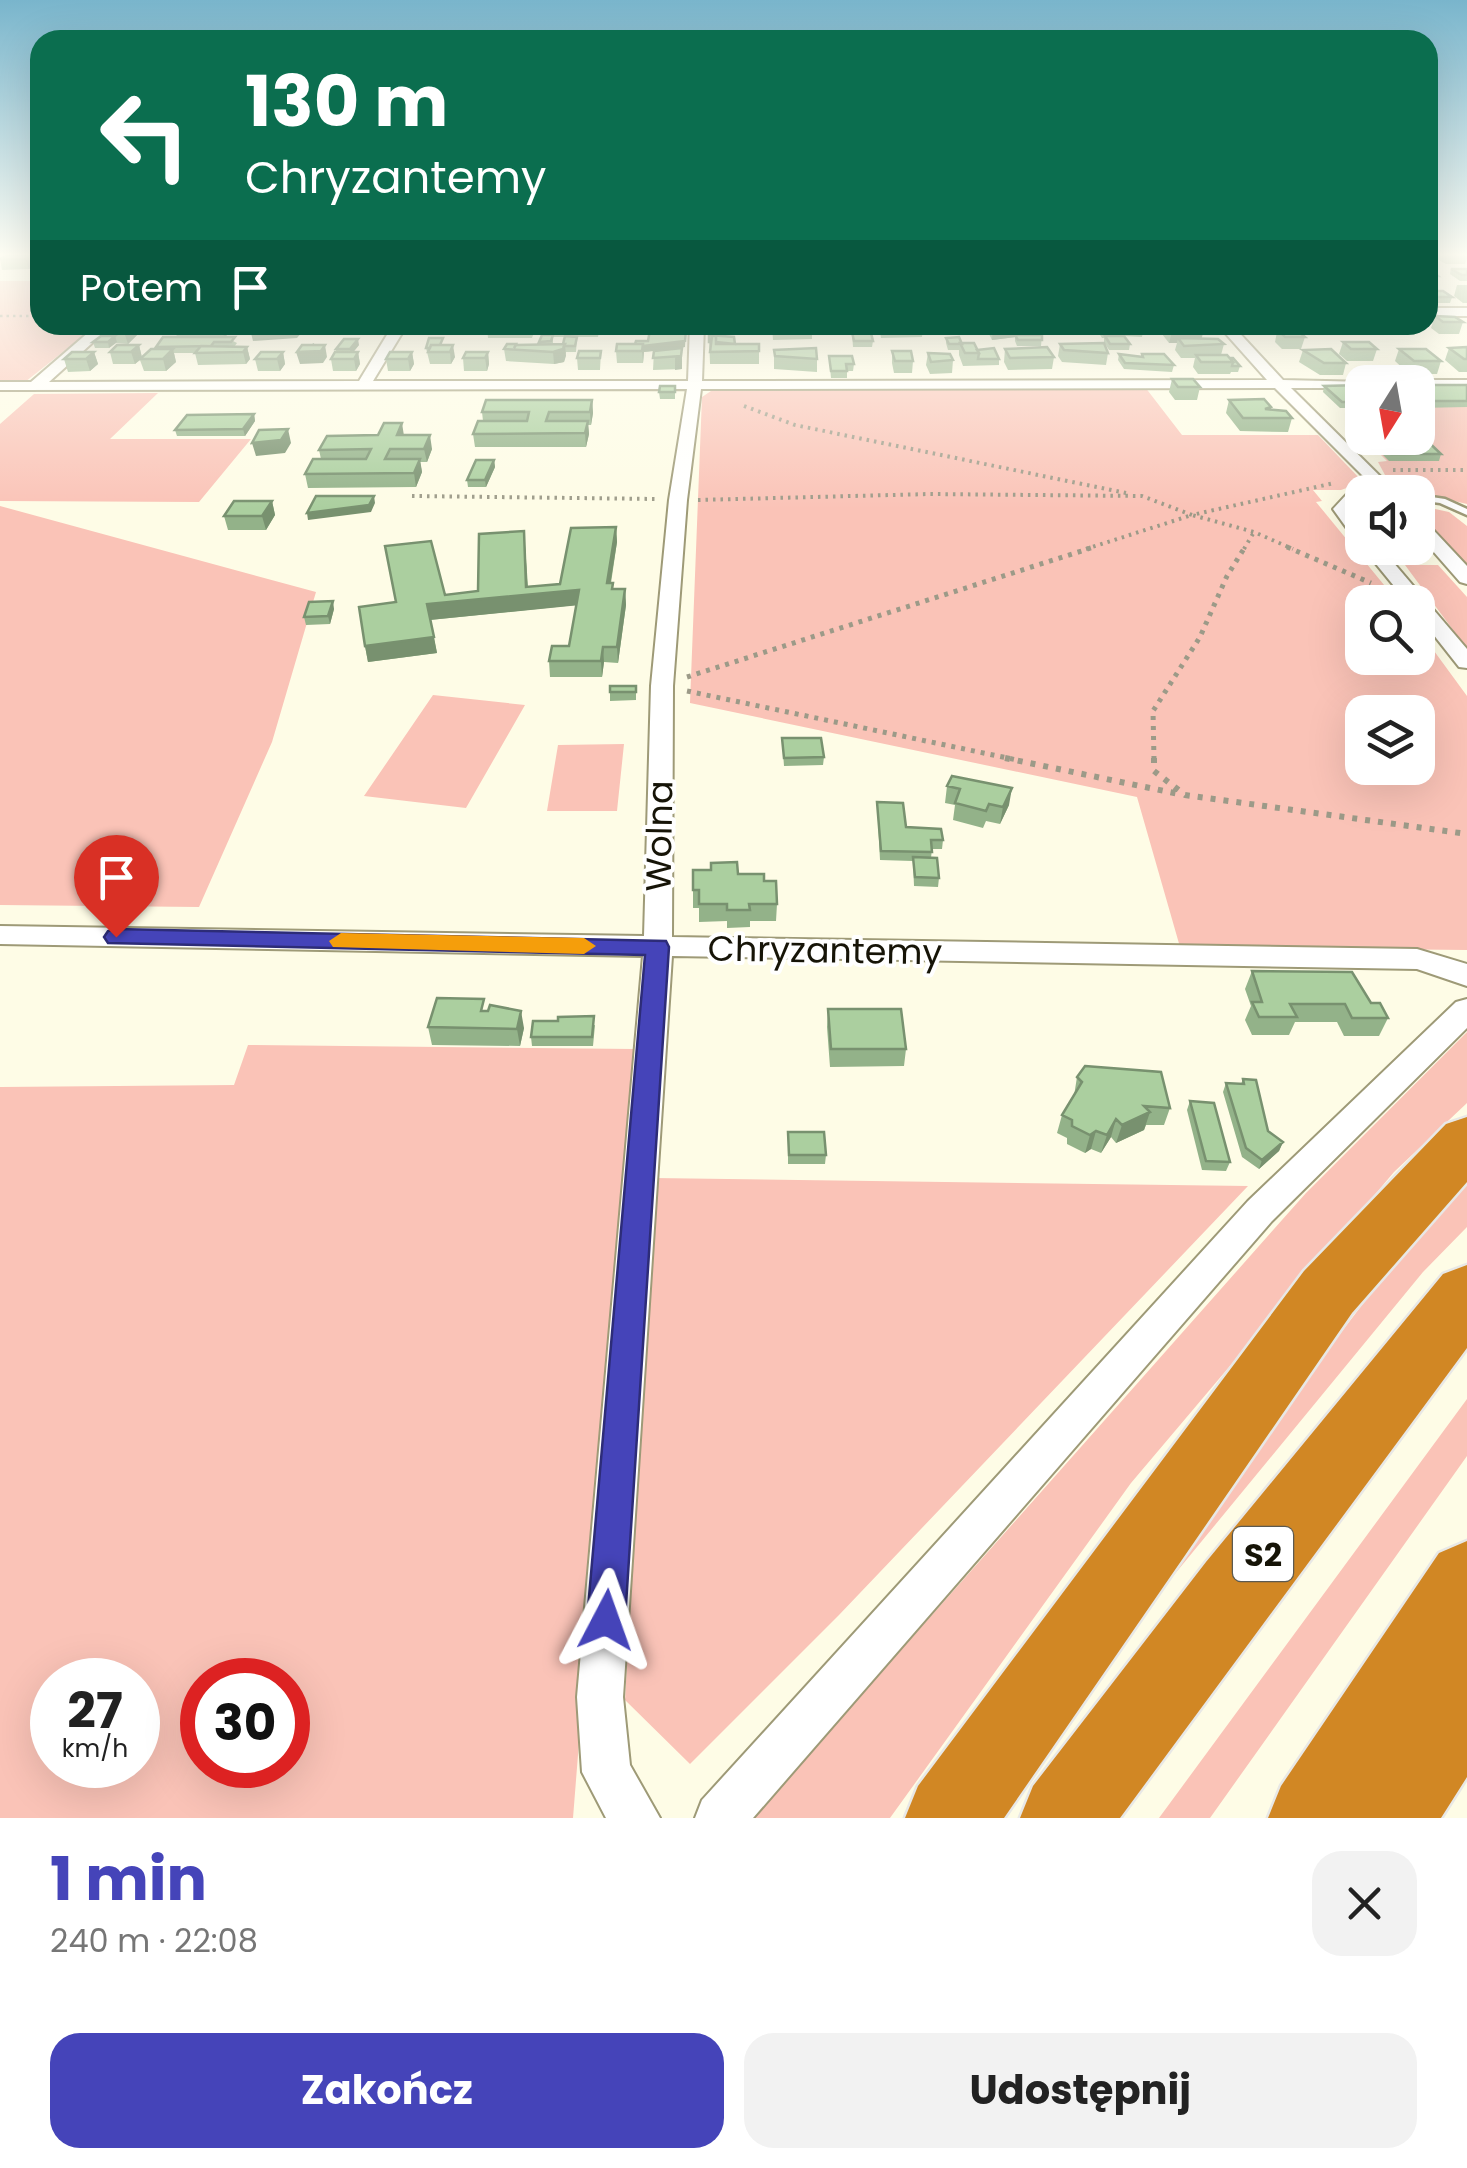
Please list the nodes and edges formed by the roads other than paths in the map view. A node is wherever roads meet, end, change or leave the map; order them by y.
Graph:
1 (88, 340) edge
2 (391, 340) edge
3 (696, 340) edge
4 (1238, 340) edge
5 (1345, 384) edge
6 (1435, 384) edge
7 (1467, 384) edge
8 (1280, 385) junction
9 (0, 386) edge
10 (34, 386) junction
11 (363, 386) junction
12 (694, 386) junction
13 (1370, 475) edge
14 (1435, 500) edge
15 (1467, 512) edge
16 (1435, 543) edge
17 (1386, 565) edge
18 (1467, 578) edge
19 (1467, 662) edge
20 (0, 935) edge
21 (658, 947) junction
22 (1467, 976) edge
23 (1467, 1010) edge
24 (1467, 1141) edge
25 (1467, 1294) edge
26 (1467, 1580) edge
27 (1467, 1699) edge
28 (635, 1818) edge
29 (720, 1818) edge
30 (950, 1818) edge
31 (1065, 1818) edge
32 (1313, 1818) edge
33 (1388, 1818) edge

1 - 10 street
2 - 11 street
3 - 12 street, Wolna
4 - 8 street
5 - 8 street
6 - 7 street
8 - 12 street
8 - 13 street
9 - 10 street
10 - 11 street
11 - 12 street
12 - 21 street, Wolna
14 - 15 lane
16 - 18 street
17 - 19 street
20 - 21 street, Chryzantemy
21 - 22 street, Chryzantemy
21 - 28 street, Wolna
23 - 29 street
24 - 30 highway
25 - 31 highway, S2
26 - 32 highway
27 - 33 highway

